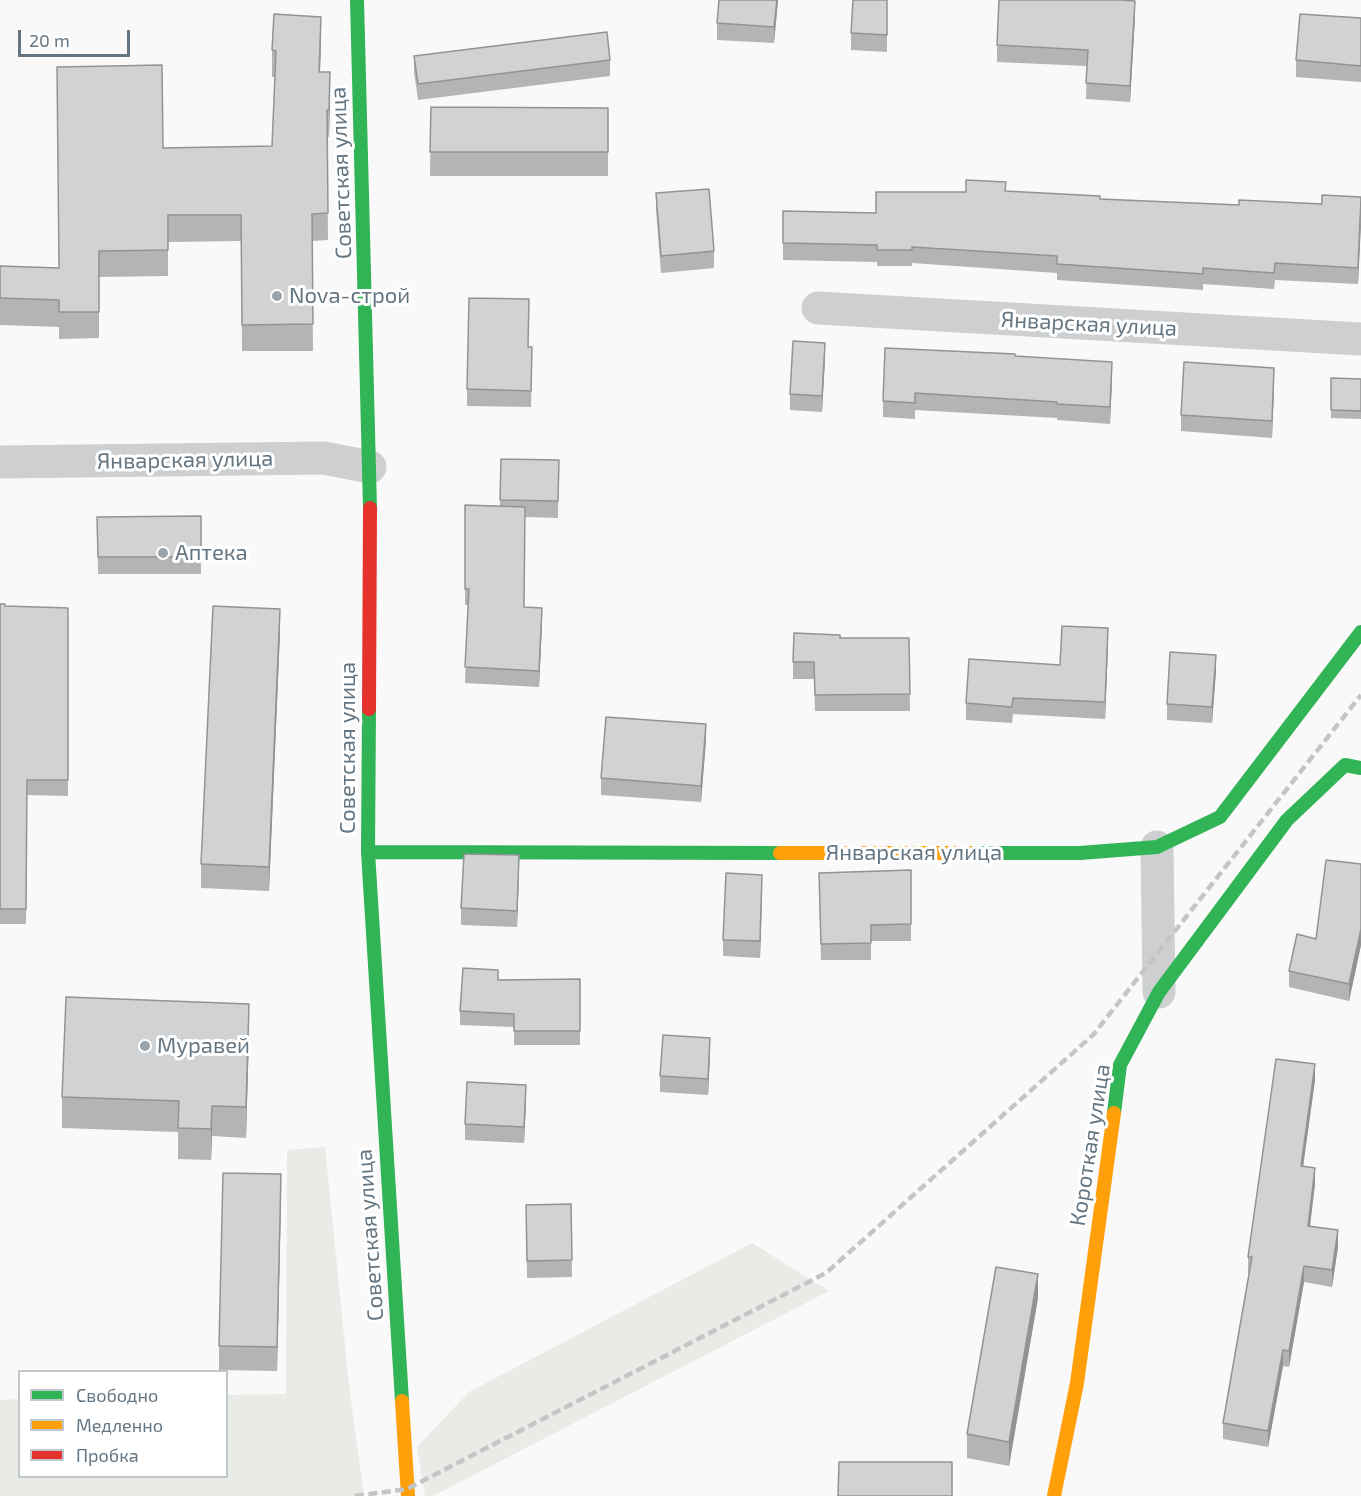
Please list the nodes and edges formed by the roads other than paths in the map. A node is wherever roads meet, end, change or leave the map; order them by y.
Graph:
1 (357, 0) edge
2 (818, 308) dead end
3 (1361, 339) edge
4 (0, 462) edge
5 (370, 467) junction
6 (1361, 632) edge
7 (1361, 768) edge
8 (1157, 847) junction
9 (368, 852) junction
10 (1159, 992) junction
11 (408, 1496) edge
12 (1054, 1496) edge

1 - 5 street, Советская улица
2 - 3 street, Январская улица
4 - 5 street, Январская улица
5 - 9 street, Советская улица
6 - 8 street, Январская улица
7 - 10 street, Короткая улица
8 - 9 street, Январская улица
8 - 10 street
9 - 11 street, Советская улица
10 - 12 street, Короткая улица

